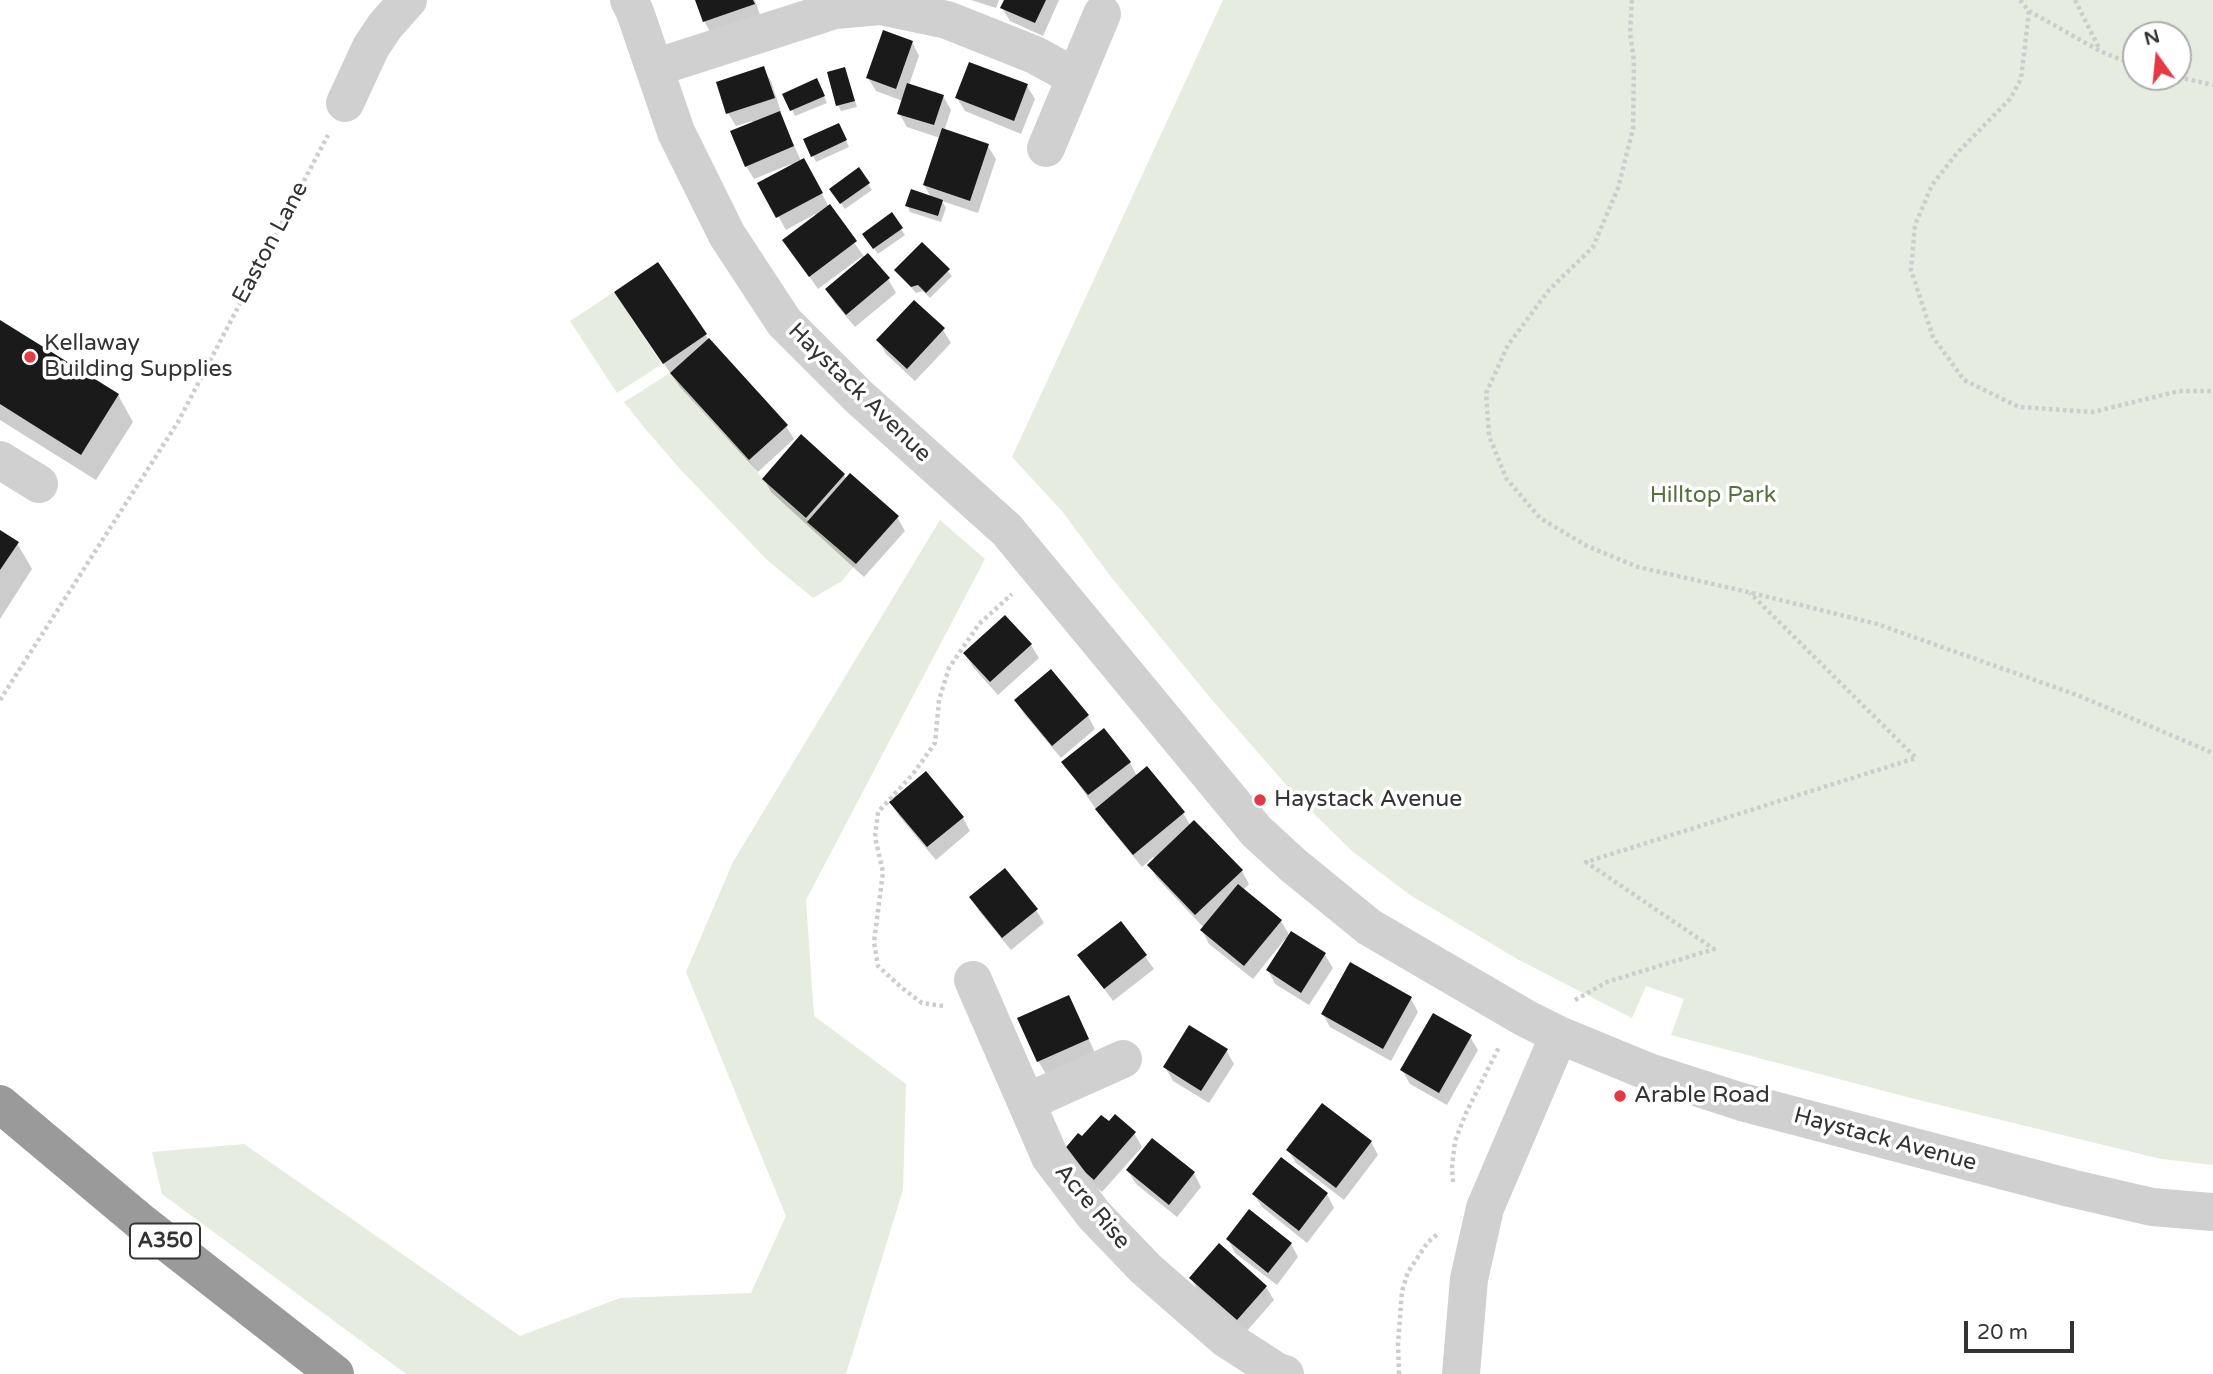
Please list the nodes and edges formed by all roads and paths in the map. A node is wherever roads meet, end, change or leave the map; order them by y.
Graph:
1 (408, 0) edge
2 (629, 0) edge
3 (1632, 0) edge
4 (2020, 0) edge
5 (2074, 0) edge
6 (2029, 11) junction
7 (1102, 14) dead end
8 (2100, 51) junction
9 (2122, 60) edge
10 (653, 68) junction
11 (1075, 77) junction
12 (2192, 80) edge
13 (2213, 85) edge
14 (345, 103) joint
15 (1046, 148) dead end
16 (2213, 391) edge
17 (0, 460) edge
18 (39, 484) dead end
19 (1039, 570) junction
20 (1748, 592) junction
21 (0, 700) edge
22 (2213, 753) edge
23 (980, 995) joint
24 (1516, 1012) junction
25 (1565, 1018) junction
26 (1123, 1059) dead end
27 (1027, 1102) junction
28 (0, 1104) edge
29 (1454, 1192) dead end
30 (2213, 1212) edge
31 (1449, 1224) dead end
32 (335, 1374) edge
33 (1285, 1374) edge
34 (1399, 1374) edge
35 (1461, 1374) edge

1 - 14 street
2 - 10 street, Haystack Avenue
3 - 20 path
4 - 6 path
5 - 8 path
6 - 8 path
6 - 16 path
7 - 11 street
8 - 9 path
10 - 11 street
10 - 19 street, Haystack Avenue
11 - 15 street
12 - 13 path
14 - 21 path, Easton Lane
17 - 18 street
19 - 23 path
19 - 24 street, Haystack Avenue
20 - 22 path
20 - 25 path
23 - 27 street, Acre Rise
24 - 25 street, Haystack Avenue
24 - 29 path
25 - 30 street, Haystack Avenue
25 - 35 street
26 - 27 street
27 - 33 street, Acre Rise
28 - 32 highway, A350
31 - 34 path

